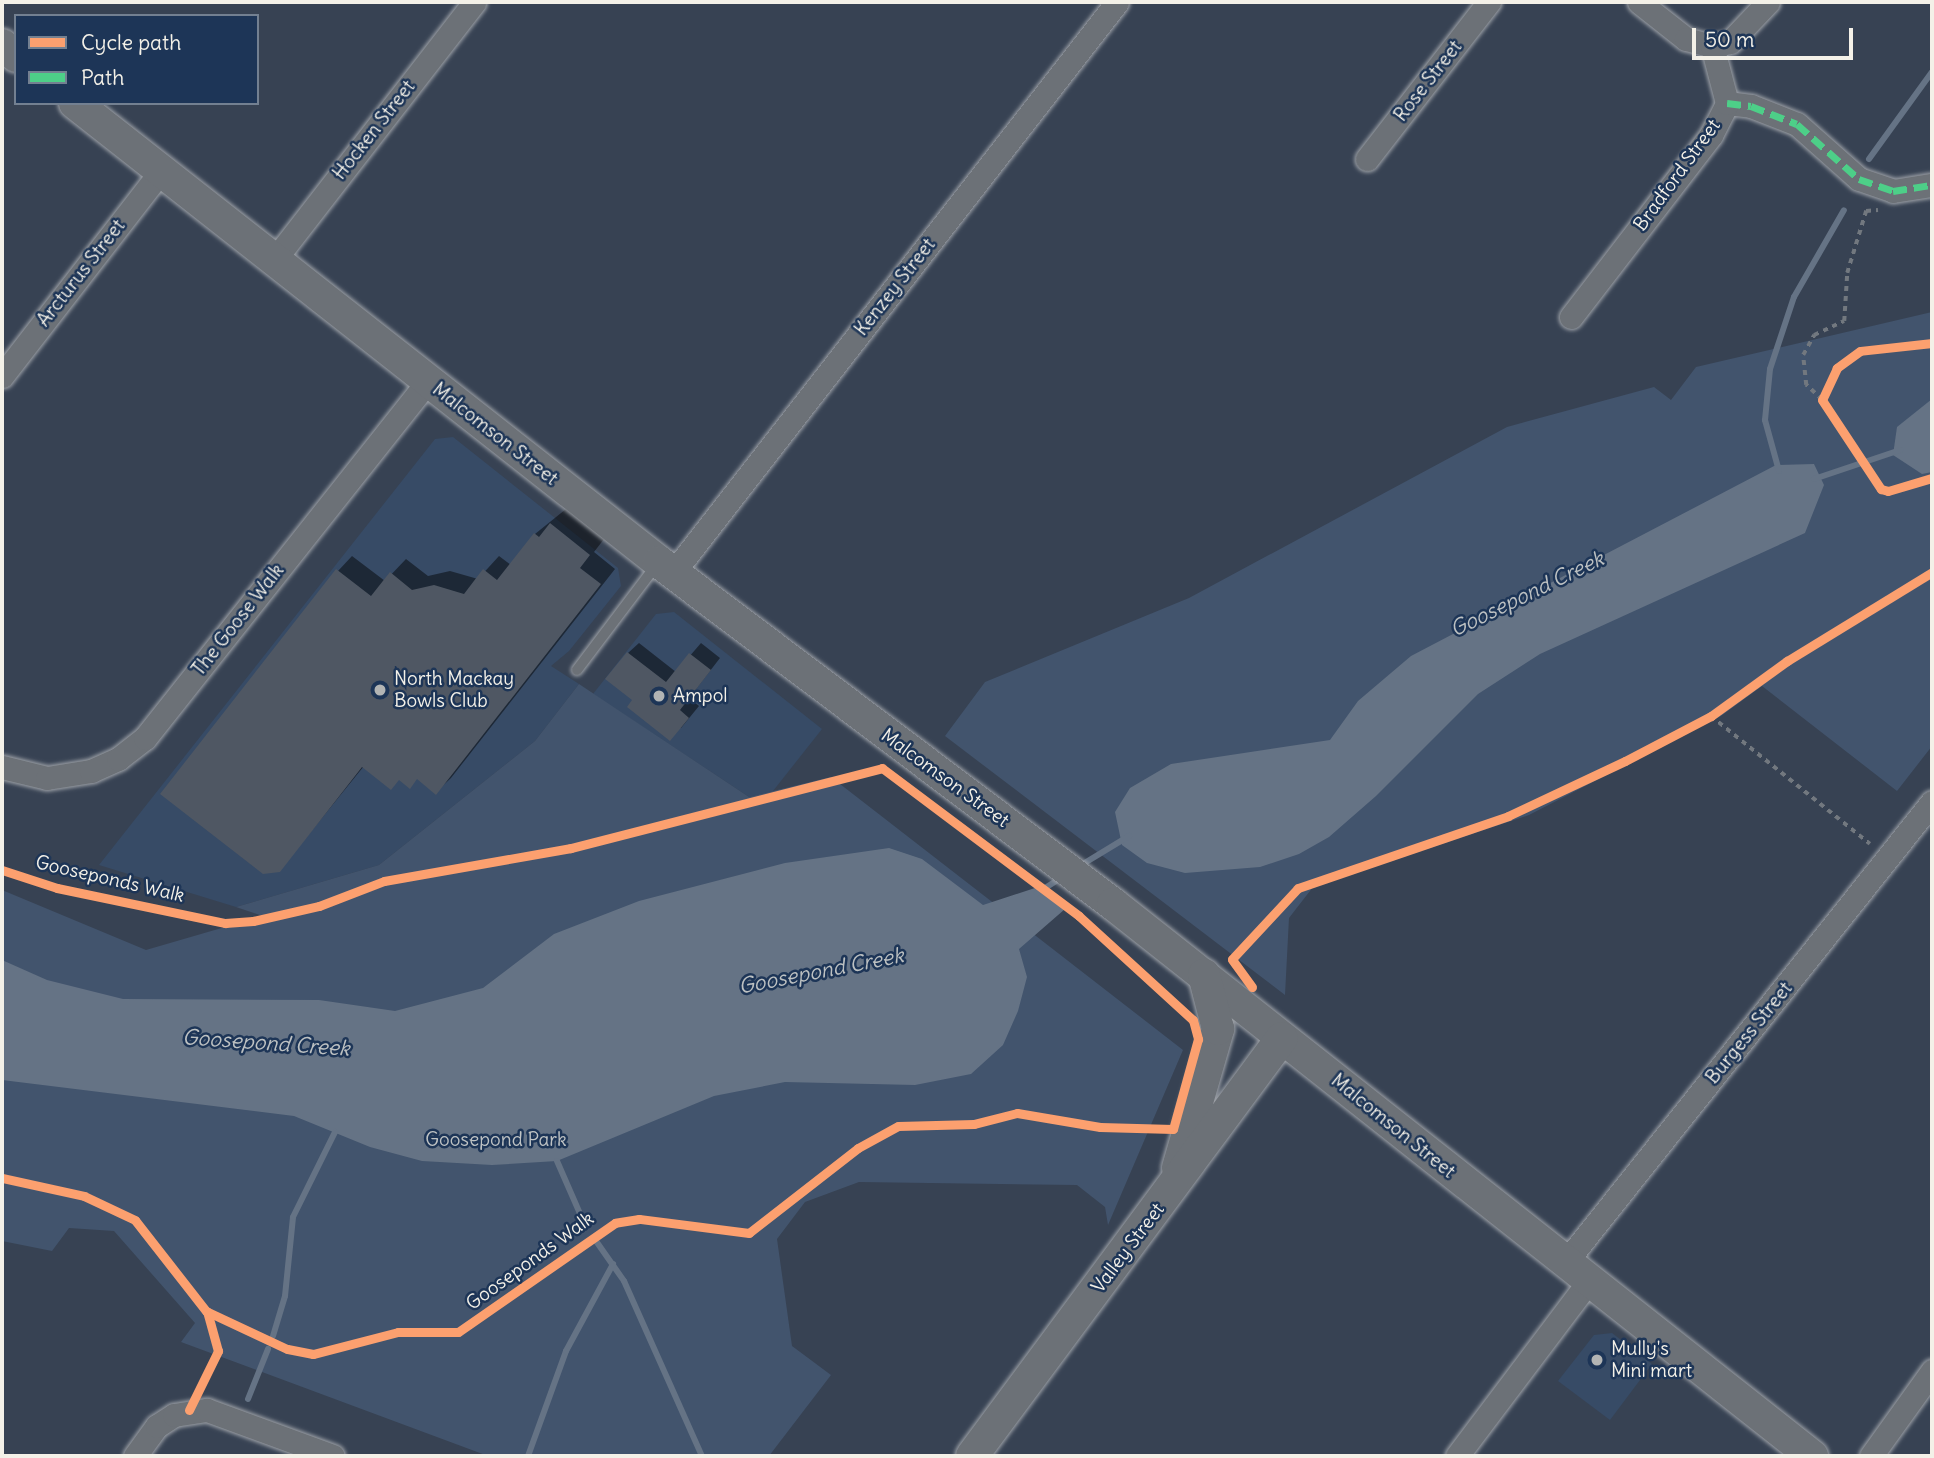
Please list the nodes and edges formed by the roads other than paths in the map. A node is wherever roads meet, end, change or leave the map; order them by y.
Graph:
1 (474, 2) edge
2 (1117, 2) edge
3 (1489, 2) edge
4 (1639, 2) edge
5 (1768, 2) edge
6 (1712, 46) junction
7 (1727, 103) junction
8 (78, 105) edge
9 (1367, 159) dead end
10 (160, 171) junction
11 (1932, 185) edge
12 (275, 258) junction
13 (1571, 317) dead end
14 (2, 376) edge
15 (428, 381) junction
16 (666, 568) junction
17 (577, 670) dead end
18 (2, 767) edge
19 (1932, 802) edge
20 (1204, 975) junction
21 (1282, 1038) junction
22 (1172, 1190) junction
23 (1576, 1273) junction
24 (1932, 1371) edge
25 (135, 1456) edge
26 (333, 1456) edge
27 (972, 1456) edge
28 (1457, 1456) edge
29 (1812, 1456) edge
30 (1871, 1456) edge

1 - 12 street, Hocken Street
2 - 16 street, Kenzey Street
3 - 9 street, Rose Street
4 - 6 street
5 - 6 street
6 - 7 street, Bradford Street
7 - 11 street
7 - 13 street, Bradford Street
8 - 10 main road, Malcomson Street
10 - 12 main road, Malcomson Street
10 - 14 street, Arcturus Street
12 - 15 main road, Malcomson Street
15 - 16 main road, Malcomson Street
15 - 18 street, The Goose Walk
16 - 17 lane
16 - 20 main road, Malcomson Street
19 - 23 street, Burgess Street
20 - 21 main road, Malcomson Street
20 - 22 main road
21 - 22 main road, Valley Street
21 - 23 main road, Malcomson Street
22 - 27 main road, Valley Street
23 - 28 street, Burgess Street
23 - 29 main road, Malcomson Street
24 - 30 street
25 - 26 street

